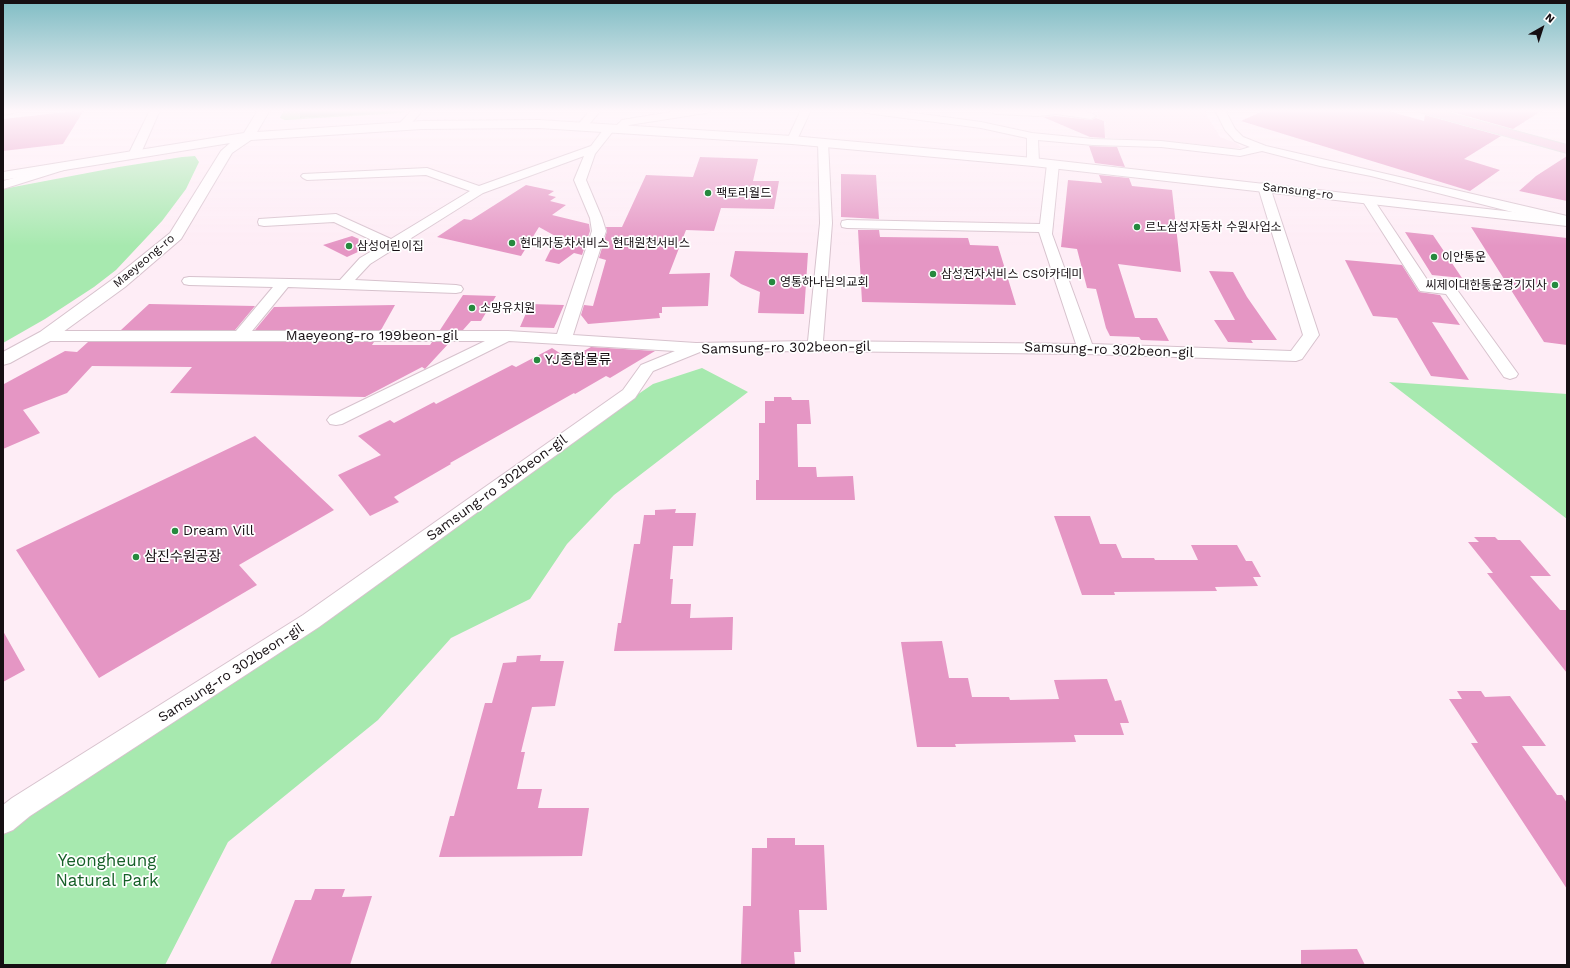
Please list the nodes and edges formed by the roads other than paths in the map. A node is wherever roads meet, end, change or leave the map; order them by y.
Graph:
1 (128, 155) edge
2 (224, 155) edge
3 (575, 155) edge
4 (590, 155) edge
5 (823, 155) edge
6 (962, 155) edge
7 (1033, 155) edge
8 (1290, 155) edge
9 (1034, 162) junction
10 (74, 164) junction
11 (1053, 164) junction
12 (3, 176) edge
13 (307, 176) dead end
14 (3, 185) edge
15 (1264, 187) junction
16 (479, 190) junction
17 (1368, 200) junction
18 (1567, 221) edge
19 (264, 222) dead end
20 (847, 224) dead end
21 (1046, 228) junction
22 (392, 244) junction
23 (189, 281) dead end
24 (284, 283) junction
25 (344, 284) junction
26 (456, 289) dead end
27 (46, 336) junction
28 (240, 336) junction
29 (508, 336) junction
30 (564, 338) junction
31 (816, 346) junction
32 (698, 347) junction
33 (1086, 349) junction
34 (3, 359) edge
35 (1510, 374) dead end
36 (336, 420) dead end
37 (3, 821) edge

1 - 10 street, Samsung-ro
2 - 27 street, Maeyeong-ro
3 - 16 street
4 - 30 street
5 - 31 street
6 - 9 street, Samsung-ro
7 - 9 street
8 - 18 street
9 - 11 street, Samsung-ro
10 - 12 street, Samsung-ro
10 - 14 street
11 - 15 street, Samsung-ro
11 - 21 street
13 - 16 street
15 - 17 street, Samsung-ro
15 - 33 street, Samsung-ro 302beon-gil
16 - 22 street
17 - 18 street, Samsung-ro
17 - 35 street
19 - 22 street
20 - 21 street
21 - 33 street
22 - 25 street
23 - 24 street
24 - 25 street
24 - 28 street
25 - 26 street
27 - 28 street, Maeyeong-ro 199beon-gil
27 - 34 street, Maeyeong-ro
28 - 29 street, Maeyeong-ro 199beon-gil
29 - 30 street, Maeyeong-ro 199beon-gil
29 - 36 street
30 - 32 street, Maeyeong-ro 199beon-gil
31 - 32 street, Samsung-ro 302beon-gil
31 - 33 street, Samsung-ro 302beon-gil
32 - 37 street, Samsung-ro 302beon-gil

